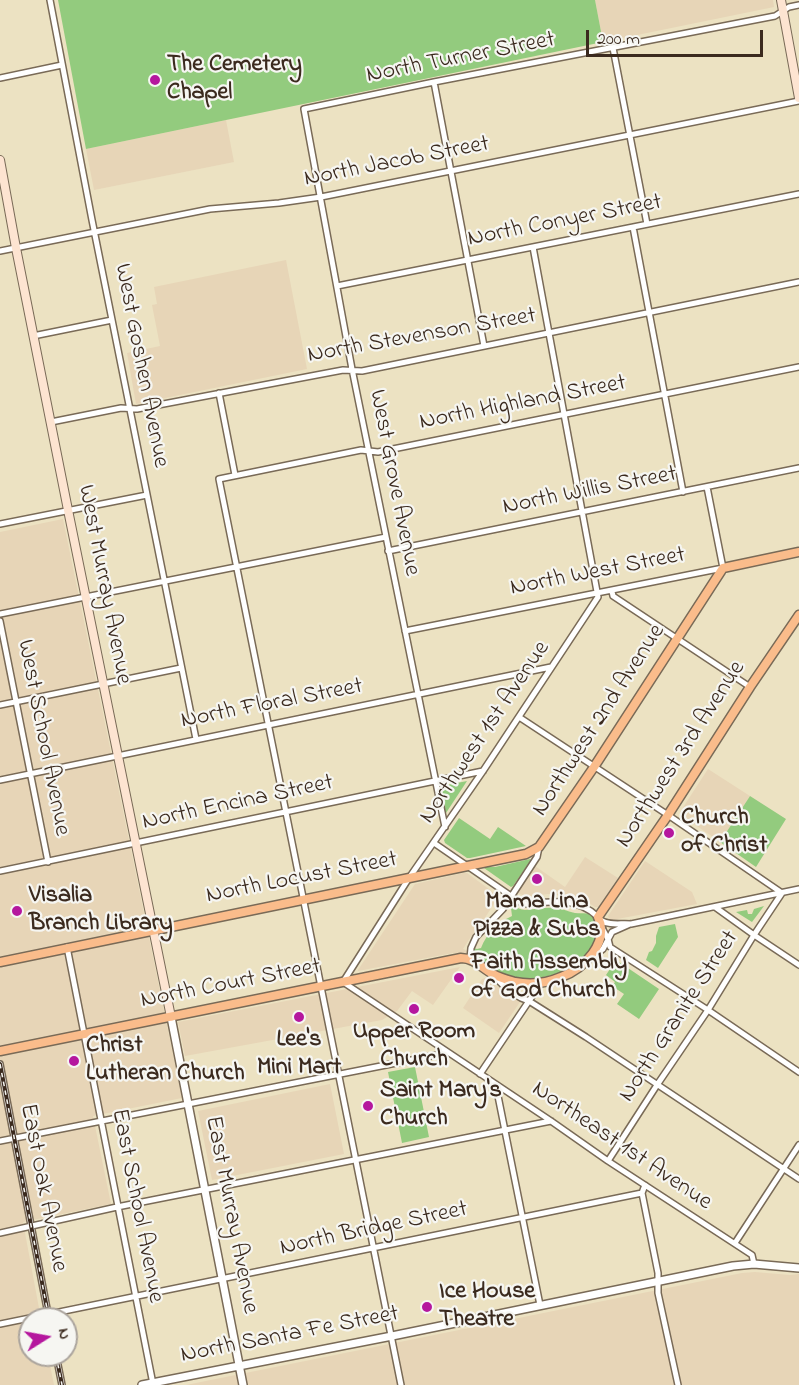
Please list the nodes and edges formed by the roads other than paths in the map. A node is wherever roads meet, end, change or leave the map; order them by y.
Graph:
1 (50, 0) edge
2 (781, 0) edge
3 (799, 5) edge
4 (783, 11) junction
5 (613, 48) junction
6 (62, 65) junction
7 (0, 78) edge
8 (434, 82) junction
9 (799, 97) edge
10 (304, 110) joint
11 (630, 135) junction
12 (0, 160) edge
13 (451, 172) junction
14 (799, 194) edge
15 (321, 197) junction
16 (647, 224) junction
17 (633, 227) junction
18 (95, 232) junction
19 (533, 247) junction
20 (16, 248) junction
21 (0, 251) edge
22 (468, 260) junction
23 (799, 282) edge
24 (337, 286) junction
25 (650, 313) junction
26 (112, 320) junction
27 (549, 333) junction
28 (33, 336) junction
29 (484, 346) junction
30 (799, 367) edge
31 (352, 369) junction
32 (219, 393) junction
33 (664, 394) junction
34 (130, 409) junction
35 (564, 415) junction
36 (51, 422) junction
37 (369, 451) junction
38 (799, 468) edge
39 (235, 476) junction
40 (707, 487) junction
41 (683, 492) junction
42 (147, 495) junction
43 (68, 510) junction
44 (582, 512) junction
45 (0, 524) edge
46 (386, 537) junction
47 (388, 551) junction
48 (799, 552) edge
49 (236, 566) junction
50 (723, 568) junction
51 (164, 581) junction
52 (612, 591) junction
53 (597, 593) junction
54 (86, 597) junction
55 (0, 614) edge
56 (799, 615) edge
57 (0, 621) edge
58 (405, 631) junction
59 (678, 638) junction
60 (551, 667) junction
61 (181, 668) junction
62 (103, 683) junction
63 (750, 687) junction
64 (417, 694) junction
65 (16, 702) junction
66 (0, 705) edge
67 (519, 717) junction
68 (268, 725) junction
69 (196, 739) junction
70 (118, 756) junction
71 (594, 767) junction
72 (483, 771) junction
73 (32, 773) junction
74 (0, 780) edge
75 (435, 781) junction
76 (286, 812) junction
77 (668, 815) junction
78 (445, 827) junction
79 (434, 843) junction
80 (136, 844) junction
81 (539, 847) junction
82 (48, 862) junction
83 (467, 866) junction
84 (0, 871) edge
85 (408, 878) junction
86 (799, 890) edge
87 (783, 893) junction
88 (511, 896) junction
89 (303, 899) junction
90 (715, 907) junction
91 (600, 922) junction
92 (631, 924) junction
93 (153, 930) junction
94 (754, 935) junction
95 (608, 939) junction
96 (66, 947) junction
97 (610, 947) junction
98 (603, 949) junction
99 (471, 959) junction
100 (0, 962) edge
101 (585, 962) junction
102 (799, 965) edge
103 (492, 974) junction
104 (343, 982) junction
105 (542, 983) junction
106 (321, 987) junction
107 (529, 1001) junction
108 (708, 1010) junction
109 (171, 1017) junction
110 (84, 1034) junction
111 (0, 1051) edge
112 (447, 1053) junction
113 (0, 1064) edge
114 (799, 1072) edge
115 (339, 1074) junction
116 (480, 1074) junction
117 (657, 1085) junction
118 (496, 1086) junction
119 (188, 1103) junction
120 (101, 1121) junction
121 (551, 1121) junction
122 (505, 1130) junction
123 (14, 1138) junction
124 (0, 1141) edge
125 (799, 1145) edge
126 (356, 1160) junction
127 (608, 1161) junction
128 (783, 1168) junction
129 (799, 1179) edge
130 (645, 1185) junction
131 (205, 1190) junction
132 (642, 1193) junction
133 (117, 1208) junction
134 (523, 1217) junction
135 (31, 1227) junction
136 (0, 1233) edge
137 (735, 1243) junction
138 (373, 1249) junction
139 (754, 1264) junction
140 (799, 1268) edge
141 (223, 1279) junction
142 (658, 1281) junction
143 (135, 1298) junction
144 (540, 1305) junction
145 (47, 1307) edge
146 (78, 1311) edge
147 (18, 1321) edge
148 (0, 1324) edge
149 (392, 1336) junction
150 (239, 1366) junction
151 (59, 1367) edge
152 (153, 1384) edge
153 (62, 1385) edge
154 (142, 1385) edge
155 (243, 1385) edge
156 (400, 1385) edge
157 (678, 1385) edge

1 - 6 street, West Goshen Avenue
2 - 4 main road
3 - 4 street, North Turner Street
4 - 5 street, North Turner Street
4 - 9 main road
5 - 8 street, North Turner Street
5 - 11 street
6 - 7 street
6 - 18 street, West Goshen Avenue
8 - 10 street, North Turner Street
8 - 13 street
9 - 11 street, North Jacob Street
10 - 15 street, West Grove Avenue
11 - 13 street, North Jacob Street
11 - 16 street
12 - 20 main road, West Murray Avenue
13 - 15 street, North Jacob Street
13 - 22 street
14 - 16 street, North Conyer Street
15 - 18 street, North Jacob Street
15 - 24 street, West Grove Avenue
16 - 17 street, North Conyer Street
17 - 19 street, North Conyer Street
17 - 25 street
18 - 20 street, North Jacob Street
18 - 26 street, West Goshen Avenue
19 - 22 street, North Conyer Street
19 - 27 street
20 - 21 street, North Jacob Street
20 - 28 main road, West Murray Avenue
22 - 24 street, North Conyer Street
22 - 29 street
23 - 25 street, North Stevenson Street
24 - 31 street, West Grove Avenue
25 - 27 street, North Stevenson Street
25 - 33 street
26 - 28 street
26 - 34 street, West Goshen Avenue
27 - 29 street, North Stevenson Street
27 - 35 street
28 - 36 main road, West Murray Avenue
29 - 31 street, North Stevenson Street
30 - 33 street, North Highland Street
31 - 32 street, North Stevenson Street
31 - 37 street, West Grove Avenue
32 - 34 street, North Stevenson Street
32 - 39 street
33 - 35 street, North Highland Street
33 - 41 street
34 - 36 street, North Stevenson Street
34 - 42 street, West Goshen Avenue
35 - 37 street, North Highland Street
35 - 44 street
36 - 43 main road, West Murray Avenue
37 - 39 street, North Highland Street
37 - 46 street, West Grove Avenue
38 - 40 street, North Willis Street
39 - 49 street, North Highland Street
40 - 41 street, North Willis Street
40 - 50 street
41 - 44 street, North Willis Street
42 - 43 street
42 - 51 street, West Goshen Avenue
43 - 45 street
43 - 54 main road, West Murray Avenue
44 - 47 street, North Willis Street
44 - 53 street
46 - 47 street, West Grove Avenue
46 - 49 street
47 - 58 street, West Grove Avenue
48 - 50 main road, North West Street
49 - 51 street
49 - 68 street
50 - 52 street, North West Street
50 - 59 main road, Northwest 2nd Avenue
51 - 54 street
51 - 61 street, West Goshen Avenue
52 - 53 street, North West Street
52 - 59 street
53 - 58 street, North West Street
53 - 60 street, Northwest 1st Avenue
54 - 55 street
54 - 62 main road, West Murray Avenue
56 - 63 main road, Northwest 3rd Avenue
57 - 65 street, West School Avenue
58 - 64 street, West Grove Avenue
59 - 63 street
59 - 71 main road, Northwest 2nd Avenue
60 - 64 street, North Floral Street
60 - 67 street, Northwest 1st Avenue
61 - 62 street
61 - 69 street, West Goshen Avenue
62 - 65 street
62 - 70 main road, West Murray Avenue
63 - 77 main road, Northwest 3rd Avenue
64 - 68 street, North Floral Street
64 - 75 street, West Grove Avenue
65 - 66 street
65 - 73 street, West School Avenue
67 - 71 street
67 - 72 street, Northwest 1st Avenue
68 - 69 street, North Floral Street
68 - 76 street
69 - 70 street, North Floral Street
70 - 73 street, North Floral Street
70 - 80 main road, West Murray Avenue
71 - 77 street
71 - 81 main road, Northwest 2nd Avenue
72 - 75 street, North Encina Street
72 - 78 street, Northwest 1st Avenue
73 - 74 street, North Floral Street
73 - 82 street, West School Avenue
75 - 76 street, North Encina Street
75 - 78 street, West Grove Avenue
76 - 80 street, North Encina Street
76 - 89 street
77 - 87 street
77 - 91 main road, Northwest 3rd Avenue
78 - 79 street, Northwest 1st Avenue
79 - 83 street
79 - 85 street, Northwest 1st Avenue
80 - 82 street, North Encina Street
80 - 93 main road, West Murray Avenue
81 - 83 main road, North Locust Street
81 - 88 street, Northwest 2nd Avenue
82 - 84 street, North Encina Street
83 - 85 main road, North Locust Street
83 - 88 street
85 - 89 main road, North Locust Street
85 - 104 street, Northwest 1st Avenue
86 - 87 street
87 - 90 street
87 - 94 street, North Granite Street
88 - 91 street
88 - 99 street
89 - 93 main road, North Locust Street
89 - 106 street
90 - 92 street
90 - 94 street
91 - 92 street
91 - 95 street
91 - 101 main road
92 - 95 street
93 - 96 main road, North Locust Street
93 - 109 main road, West Murray Avenue
94 - 102 street
94 - 108 street, North Granite Street
95 - 97 street
95 - 98 street
96 - 100 main road, North Locust Street
96 - 110 street
97 - 98 street
97 - 108 street
98 - 101 street
99 - 103 main road
99 - 104 main road, North Court Street
101 - 105 main road
103 - 105 main road
103 - 107 street
104 - 106 main road, North Court Street
104 - 112 street, Northeast 1st Avenue
105 - 107 street
106 - 109 main road, North Court Street
106 - 115 street
107 - 116 street
107 - 117 street
108 - 114 street
108 - 117 street, North Granite Street
109 - 110 main road, North Court Street
109 - 119 street, East Murray Avenue
110 - 111 main road, North Court Street
110 - 120 street, East School Avenue
112 - 115 street
112 - 116 street, Northeast 1st Avenue
113 - 123 street, East Oak Avenue
115 - 119 street
115 - 126 street
116 - 118 street, Northeast 1st Avenue
117 - 127 street, North Granite Street
117 - 128 street
118 - 121 street, Northeast 1st Avenue
118 - 122 street
119 - 120 street
119 - 131 street, East Murray Avenue
120 - 123 street
120 - 133 street, East School Avenue
121 - 122 street
121 - 127 street, Northeast 1st Avenue
122 - 126 street
122 - 134 street
123 - 124 street
123 - 135 street, East Oak Avenue
125 - 128 street
126 - 131 street
126 - 138 street
127 - 130 street, Northeast 1st Avenue
128 - 129 street
128 - 137 street
130 - 132 street
130 - 137 street, Northeast 1st Avenue
131 - 133 street
131 - 141 street, East Murray Avenue
132 - 134 street, North Bridge Street
132 - 142 street
133 - 135 street
133 - 143 street, East School Avenue
134 - 138 street, North Bridge Street
134 - 144 street
135 - 136 street
135 - 145 street, East Oak Avenue
137 - 139 street, Northeast 1st Avenue
138 - 141 street, North Bridge Street
138 - 149 street
139 - 140 street, North Santa Fe Street
139 - 142 street, North Santa Fe Street
141 - 143 street, North Bridge Street
141 - 150 street, East Murray Avenue
142 - 144 street, North Santa Fe Street
142 - 157 street
143 - 146 street, North Bridge Street
143 - 152 street, East School Avenue
144 - 149 street, North Santa Fe Street
147 - 148 street, North Bridge Street
149 - 150 street, North Santa Fe Street
149 - 156 street
150 - 152 street, North Santa Fe Street
150 - 155 street, East Murray Avenue
151 - 153 street
152 - 154 street, North Santa Fe Street

